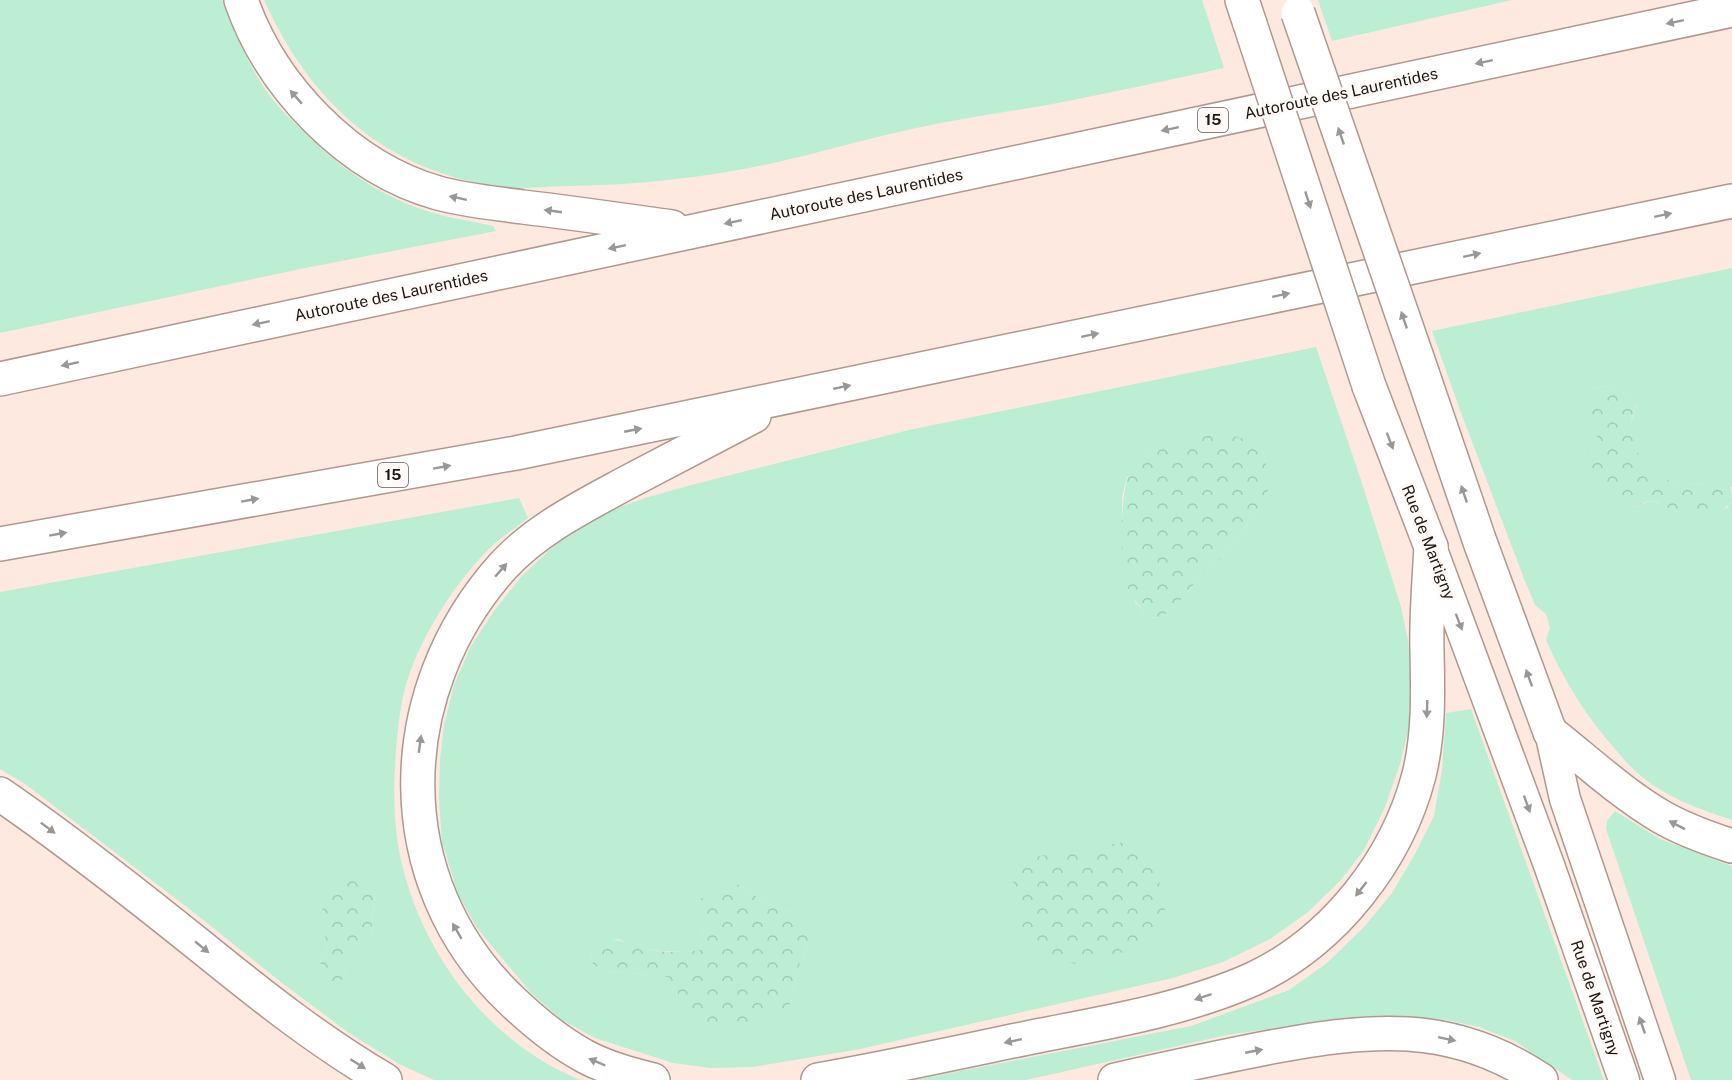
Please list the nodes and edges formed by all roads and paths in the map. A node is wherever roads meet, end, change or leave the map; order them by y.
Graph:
1 (241, 0) edge
2 (1296, 7) edge
3 (1732, 10) edge
4 (1246, 12) edge
5 (1732, 201) edge
6 (694, 230) junction
7 (0, 379) edge
8 (784, 399) junction
9 (0, 544) edge
10 (1431, 547) junction
11 (1550, 732) junction
12 (0, 794) edge
13 (1732, 846) edge
14 (385, 1080) edge
15 (653, 1080) edge
16 (818, 1080) edge
17 (1114, 1080) edge
18 (1541, 1080) edge
19 (1624, 1080) edge
20 (1660, 1080) edge

6 -> 1 main road
11 -> 2 main road, bridge
3 -> 6 main road, Autoroute des Laurentides / 15
4 -> 10 main road, Rue de Martigny, bridge
8 -> 5 main road, 15
6 -> 7 main road, Autoroute des Laurentides / 15
9 -> 8 main road, 15
15 -> 8 main road
10 -> 16 main road
10 -> 19 street, Rue de Martigny
13 -> 11 main road
20 -> 11 street
12 -> 14 main road
17 -> 18 main road

